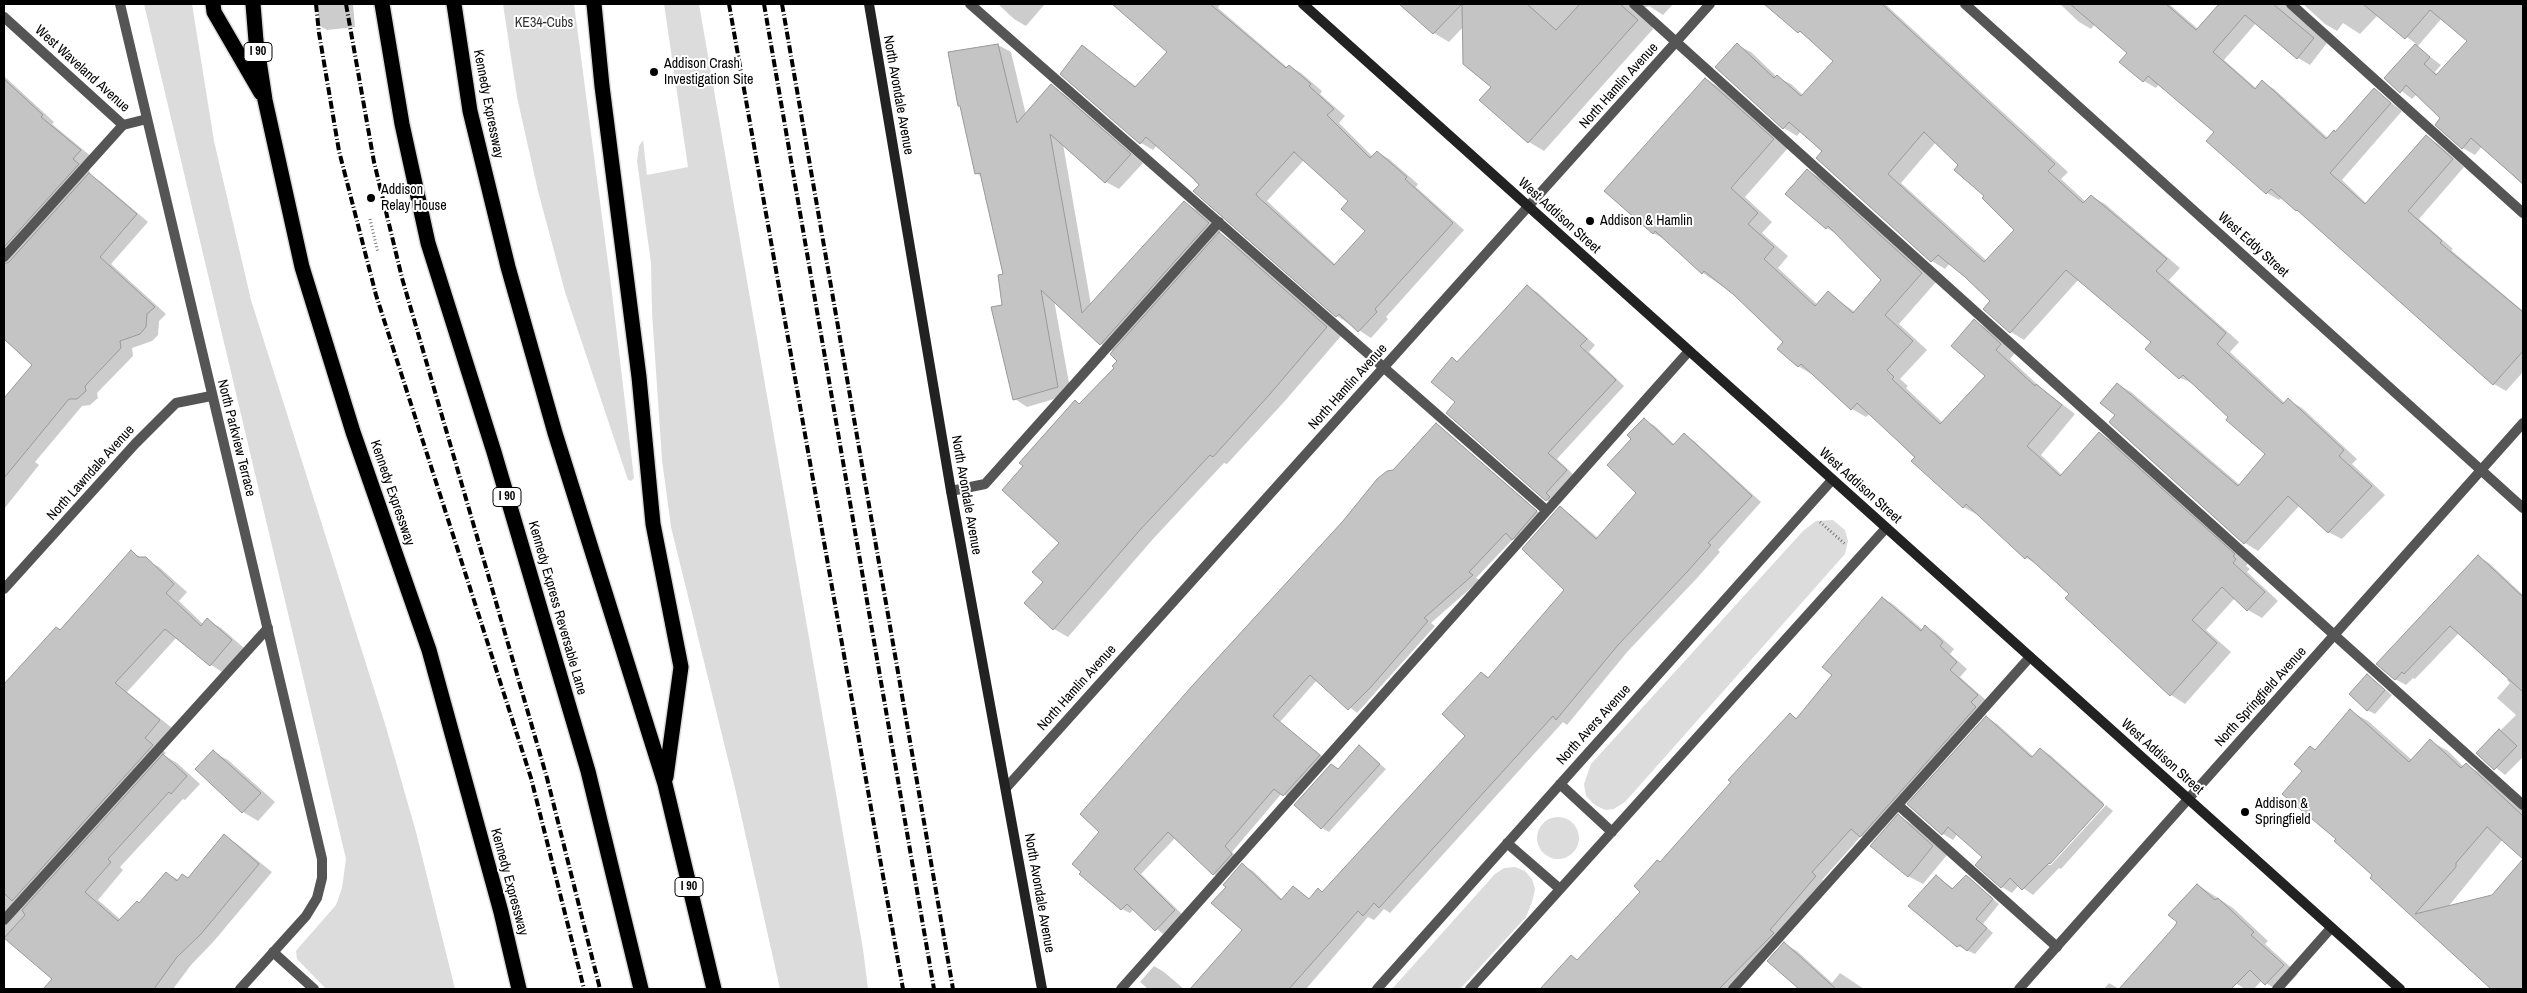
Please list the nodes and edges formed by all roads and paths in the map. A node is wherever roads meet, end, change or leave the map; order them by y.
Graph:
1 (120, 4) edge
2 (213, 4) edge
3 (253, 4) edge
4 (382, 4) edge
5 (454, 4) edge
6 (594, 4) edge
7 (869, 4) edge
8 (970, 4) edge
9 (1303, 4) edge
10 (1634, 4) edge
11 (1710, 4) edge
12 (1965, 4) edge
13 (2291, 4) edge
14 (4, 17) edge
15 (1676, 42) junction
16 (265, 100) junction
17 (148, 119) junction
18 (123, 125) junction
19 (1529, 207) junction
20 (2523, 213) edge
21 (370, 219) dead end
22 (1219, 222) junction
23 (378, 253) dead end
24 (4, 257) edge
25 (1690, 351) junction
26 (1384, 368) junction
27 (211, 396) junction
28 (2523, 423) edge
29 (2481, 470) junction
30 (1832, 480) junction
31 (951, 491) junction
32 (2523, 508) edge
33 (1546, 510) junction
34 (1820, 521) dead end
35 (1886, 528) junction
36 (1847, 545) dead end
37 (4, 589) edge
38 (268, 628) junction
39 (2334, 635) junction
40 (2030, 657) junction
41 (665, 784) junction
42 (1560, 784) junction
43 (1006, 788) junction
44 (2188, 799) junction
45 (1898, 805) junction
46 (2523, 805) edge
47 (1612, 832) junction
48 (1508, 843) junction
49 (1560, 889) junction
50 (4, 920) edge
51 (2331, 928) junction
52 (2057, 947) junction
53 (273, 952) junction
54 (240, 989) edge
55 (314, 989) edge
56 (519, 989) edge
57 (641, 989) edge
58 (714, 989) edge
59 (1042, 989) edge
60 (1122, 989) edge
61 (1377, 989) edge
62 (1470, 989) edge
63 (1734, 989) edge
64 (2019, 989) edge
65 (2277, 989) edge
66 (2400, 989) edge

1 - 17 street, North Parkview Terrace
2 - 16 highway
3 - 16 highway, Kennedy Expressway / I 90
4 - 57 highway, Kennedy Express Reversable Lane / I 90
5 - 41 highway, Kennedy Expressway / I 90
6 - 41 highway
7 - 31 street, North Avondale Avenue
8 - 22 street
9 - 19 street, West Addison Street
10 - 15 street
11 - 15 street, North Hamlin Avenue
12 - 29 street, West Eddy Street
13 - 20 street
14 - 18 street, West Waveland Avenue
15 - 19 street, North Hamlin Avenue
15 - 39 street
16 - 56 highway, Kennedy Expressway / I 90
17 - 18 street, West Waveland Avenue
17 - 27 street, North Parkview Terrace
18 - 24 street
19 - 25 street, West Addison Street
19 - 26 street, North Hamlin Avenue
21 - 23 path
22 - 26 street
22 - 31 street
25 - 30 street, West Addison Street
25 - 33 street
26 - 33 street
26 - 43 street, North Hamlin Avenue
27 - 37 street, North Lawndale Avenue
27 - 38 street, North Parkview Terrace
28 - 29 street, North Springfield Avenue
29 - 32 street, West Eddy Street
29 - 39 street, North Springfield Avenue
30 - 35 street, West Addison Street
30 - 42 street, North Avers Avenue
31 - 43 street, North Avondale Avenue
33 - 60 street
34 - 36 path
35 - 40 street, West Addison Street
35 - 47 street
38 - 50 street
38 - 53 street, North Parkview Terrace
39 - 44 street, North Springfield Avenue
39 - 46 street
40 - 44 street, West Addison Street
40 - 45 street
41 - 58 highway, Kennedy Expressway / I 90
42 - 47 street
42 - 48 street, North Avers Avenue
43 - 59 street, North Avondale Avenue
44 - 51 street, West Addison Street
44 - 52 street, North Springfield Avenue
45 - 52 street
45 - 63 street
47 - 49 street
48 - 49 street
48 - 61 street, North Avers Avenue
49 - 62 street
51 - 65 street
51 - 66 street, West Addison Street
52 - 64 street, North Springfield Avenue
53 - 54 street
53 - 55 street

